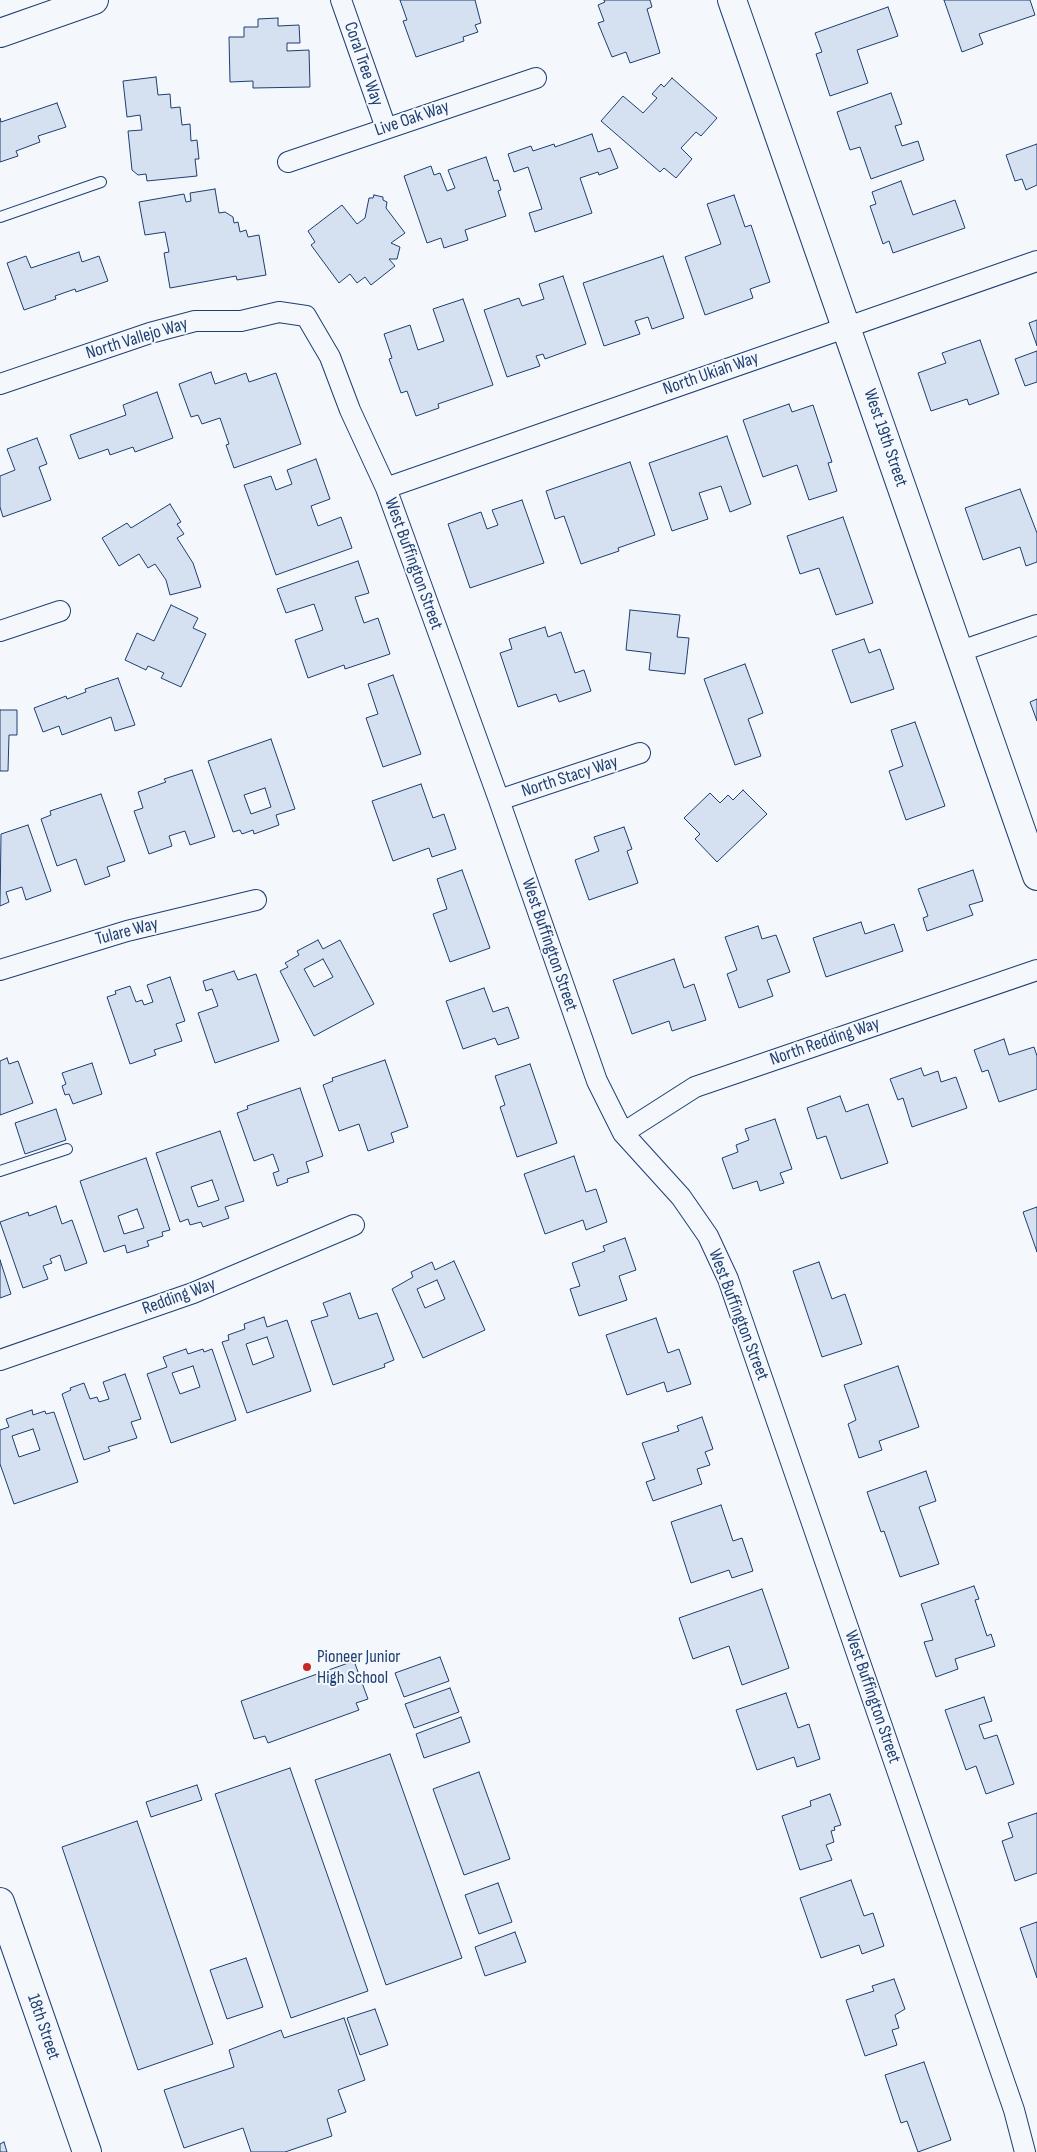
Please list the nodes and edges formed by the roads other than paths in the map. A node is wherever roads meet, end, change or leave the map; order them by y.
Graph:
1 (94, 0) edge
2 (341, 0) edge
3 (737, 1) edge
4 (0, 33) edge
5 (536, 78) dead end
6 (386, 128) junction
7 (288, 162) dead end
8 (101, 182) dead end
9 (0, 217) edge
10 (1037, 262) edge
11 (306, 316) joint
12 (847, 327) junction
13 (0, 384) edge
14 (386, 488) junction
15 (60, 611) dead end
16 (1037, 625) edge
17 (0, 630) edge
18 (958, 652) junction
19 (640, 753) dead end
20 (499, 800) junction
21 (1037, 876) edge
22 (256, 900) dead end
23 (0, 970) edge
24 (1037, 970) edge
25 (623, 1133) junction
26 (67, 1149) dead end
27 (0, 1172) edge
28 (354, 1225) dead end
29 (0, 1360) edge
30 (0, 1902) edge
31 (87, 2152) edge
32 (1025, 2152) edge

1 - 4 main road
2 - 6 street, Coral Tree Way
3 - 12 main road, West 19th Street
5 - 6 street, Live Oak Way
6 - 7 street, Live Oak Way
8 - 9 lane
10 - 12 street, North Ukiah Way
11 - 13 street, North Vallejo Way
11 - 14 street, West Buffington Street
12 - 14 street, North Ukiah Way
12 - 18 main road, West 19th Street
14 - 20 street, West Buffington Street
15 - 17 street
16 - 18 street
18 - 21 main road, West 19th Street
19 - 20 street, North Stacy Way
20 - 25 street, West Buffington Street
22 - 23 street, Tulare Way
24 - 25 street, North Redding Way
25 - 32 street, West Buffington Street
26 - 27 lane
28 - 29 street, Redding Way
30 - 31 main road, 18th Street

